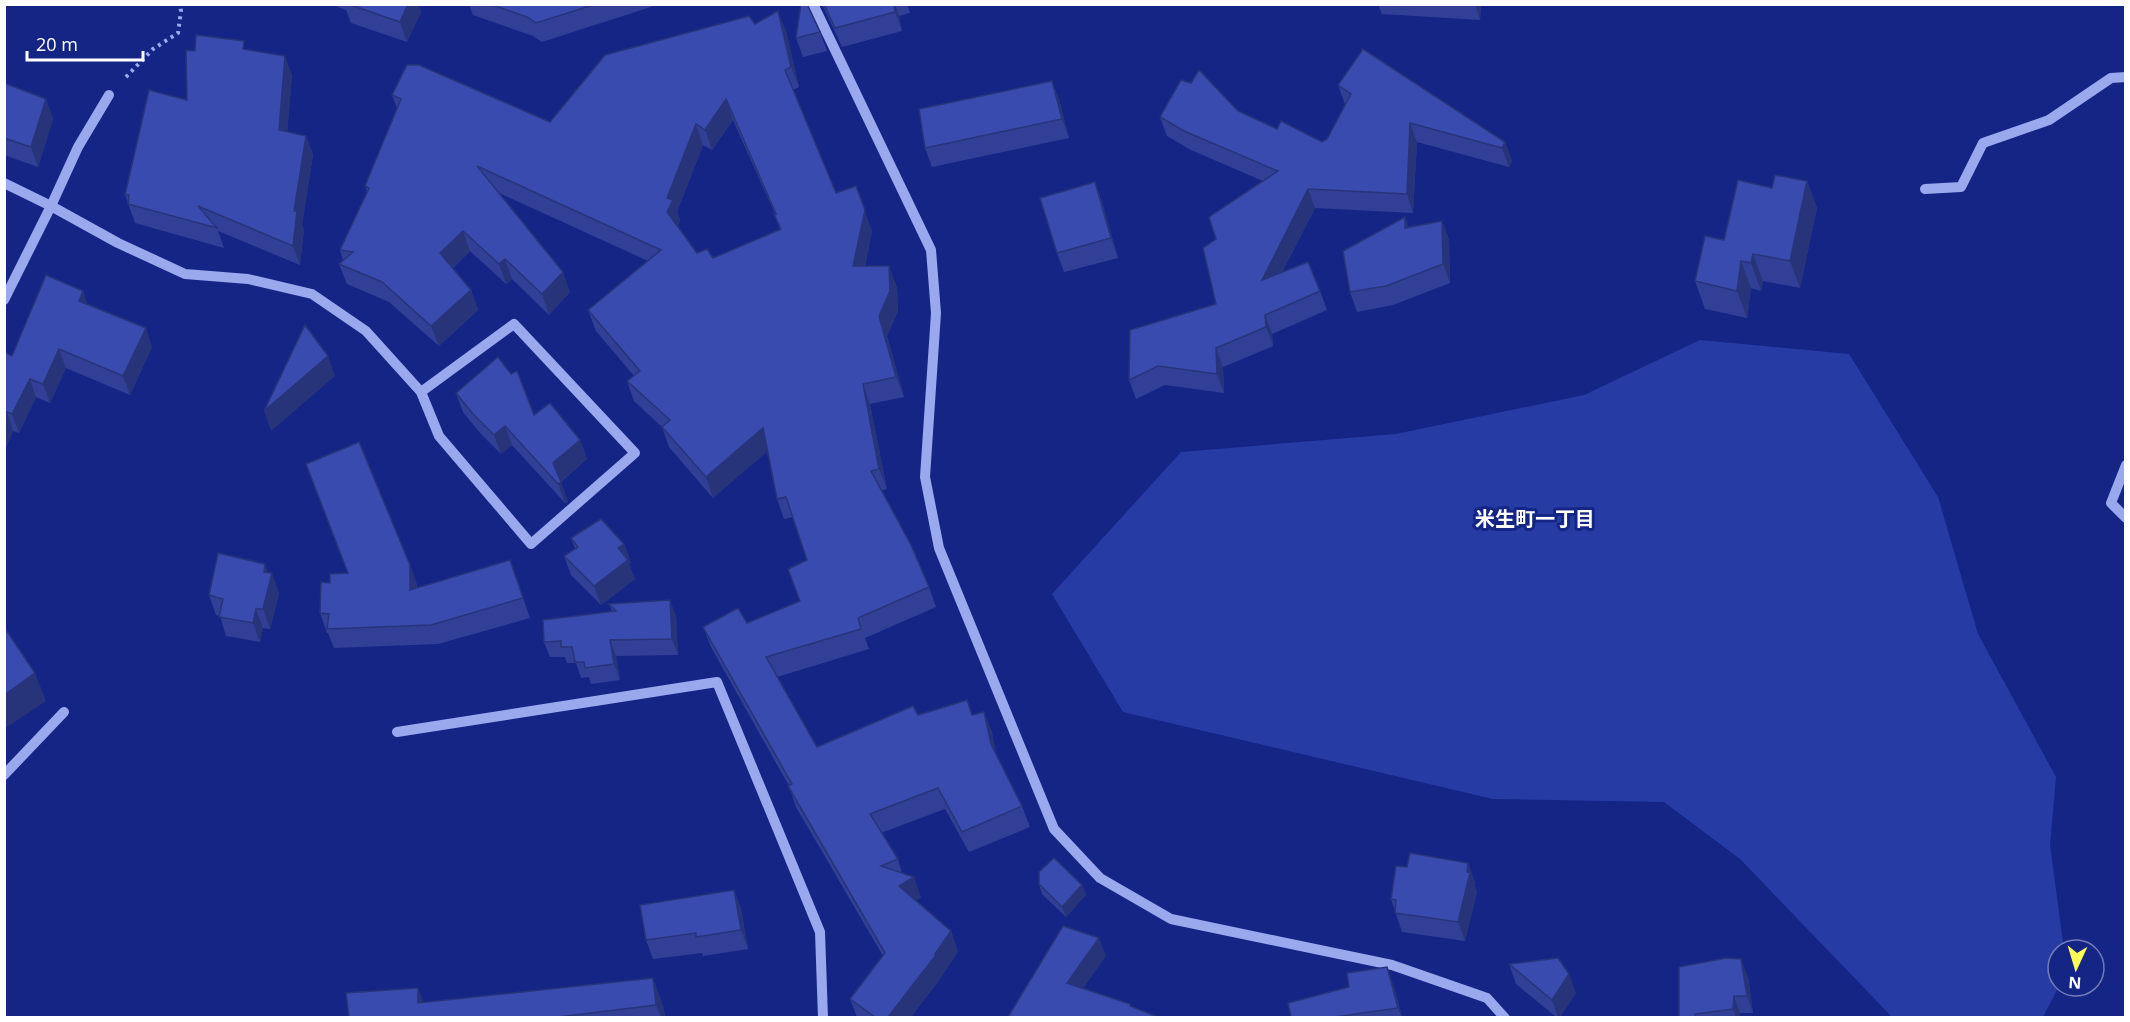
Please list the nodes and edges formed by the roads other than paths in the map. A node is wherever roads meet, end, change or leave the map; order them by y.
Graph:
1 (813, 4) edge
2 (2126, 77) edge
3 (109, 95) road end
4 (4, 183) edge
5 (1924, 189) dead end
6 (51, 206) junction
7 (4, 300) edge
8 (421, 392) junction
9 (2126, 465) edge
10 (2126, 518) edge
11 (64, 712) dead end
12 (397, 732) dead end
13 (4, 776) edge
14 (824, 1017) edge
15 (1505, 1017) edge

1 - 15 street
2 - 5 street
3 - 6 street
4 - 6 street
6 - 7 street
6 - 8 street
8 - 8 street
9 - 10 street
11 - 13 street
12 - 14 street

